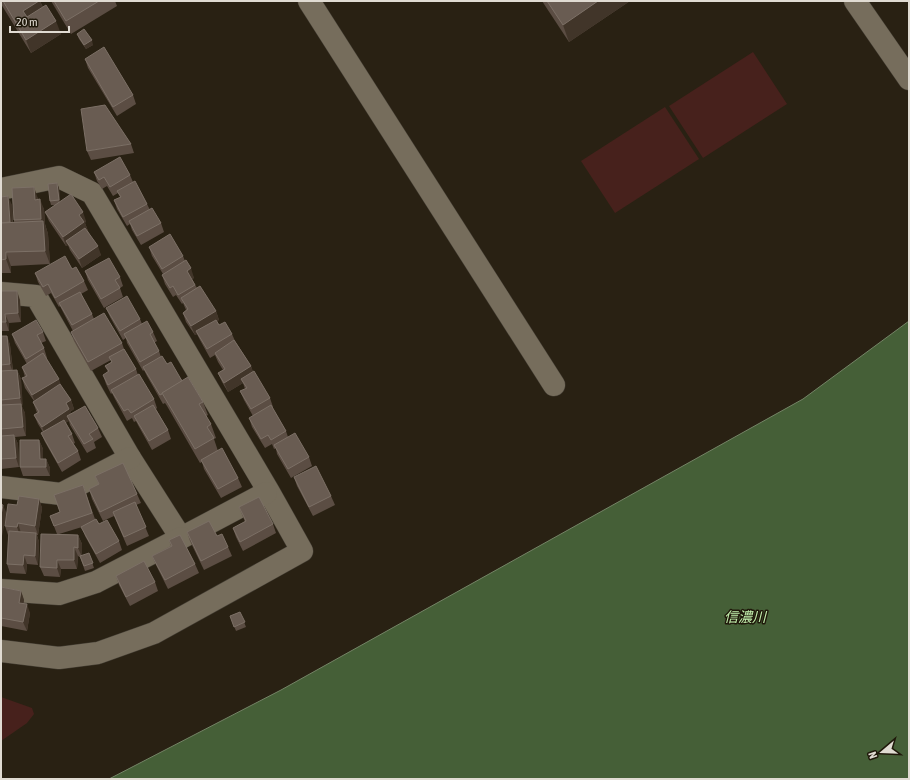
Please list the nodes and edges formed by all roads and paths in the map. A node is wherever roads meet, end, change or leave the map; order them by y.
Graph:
1 (309, 1) edge
2 (855, 1) edge
3 (909, 79) edge
4 (1, 189) edge
5 (1, 293) edge
6 (554, 385) dead end
7 (130, 458) junction
8 (1, 487) edge
9 (269, 492) junction
10 (181, 538) junction
11 (1, 590) edge
12 (1, 651) edge

1 - 6 street
2 - 3 street
4 - 9 street
5 - 7 street
7 - 8 street
7 - 10 street
9 - 10 street
9 - 12 street
10 - 11 street

